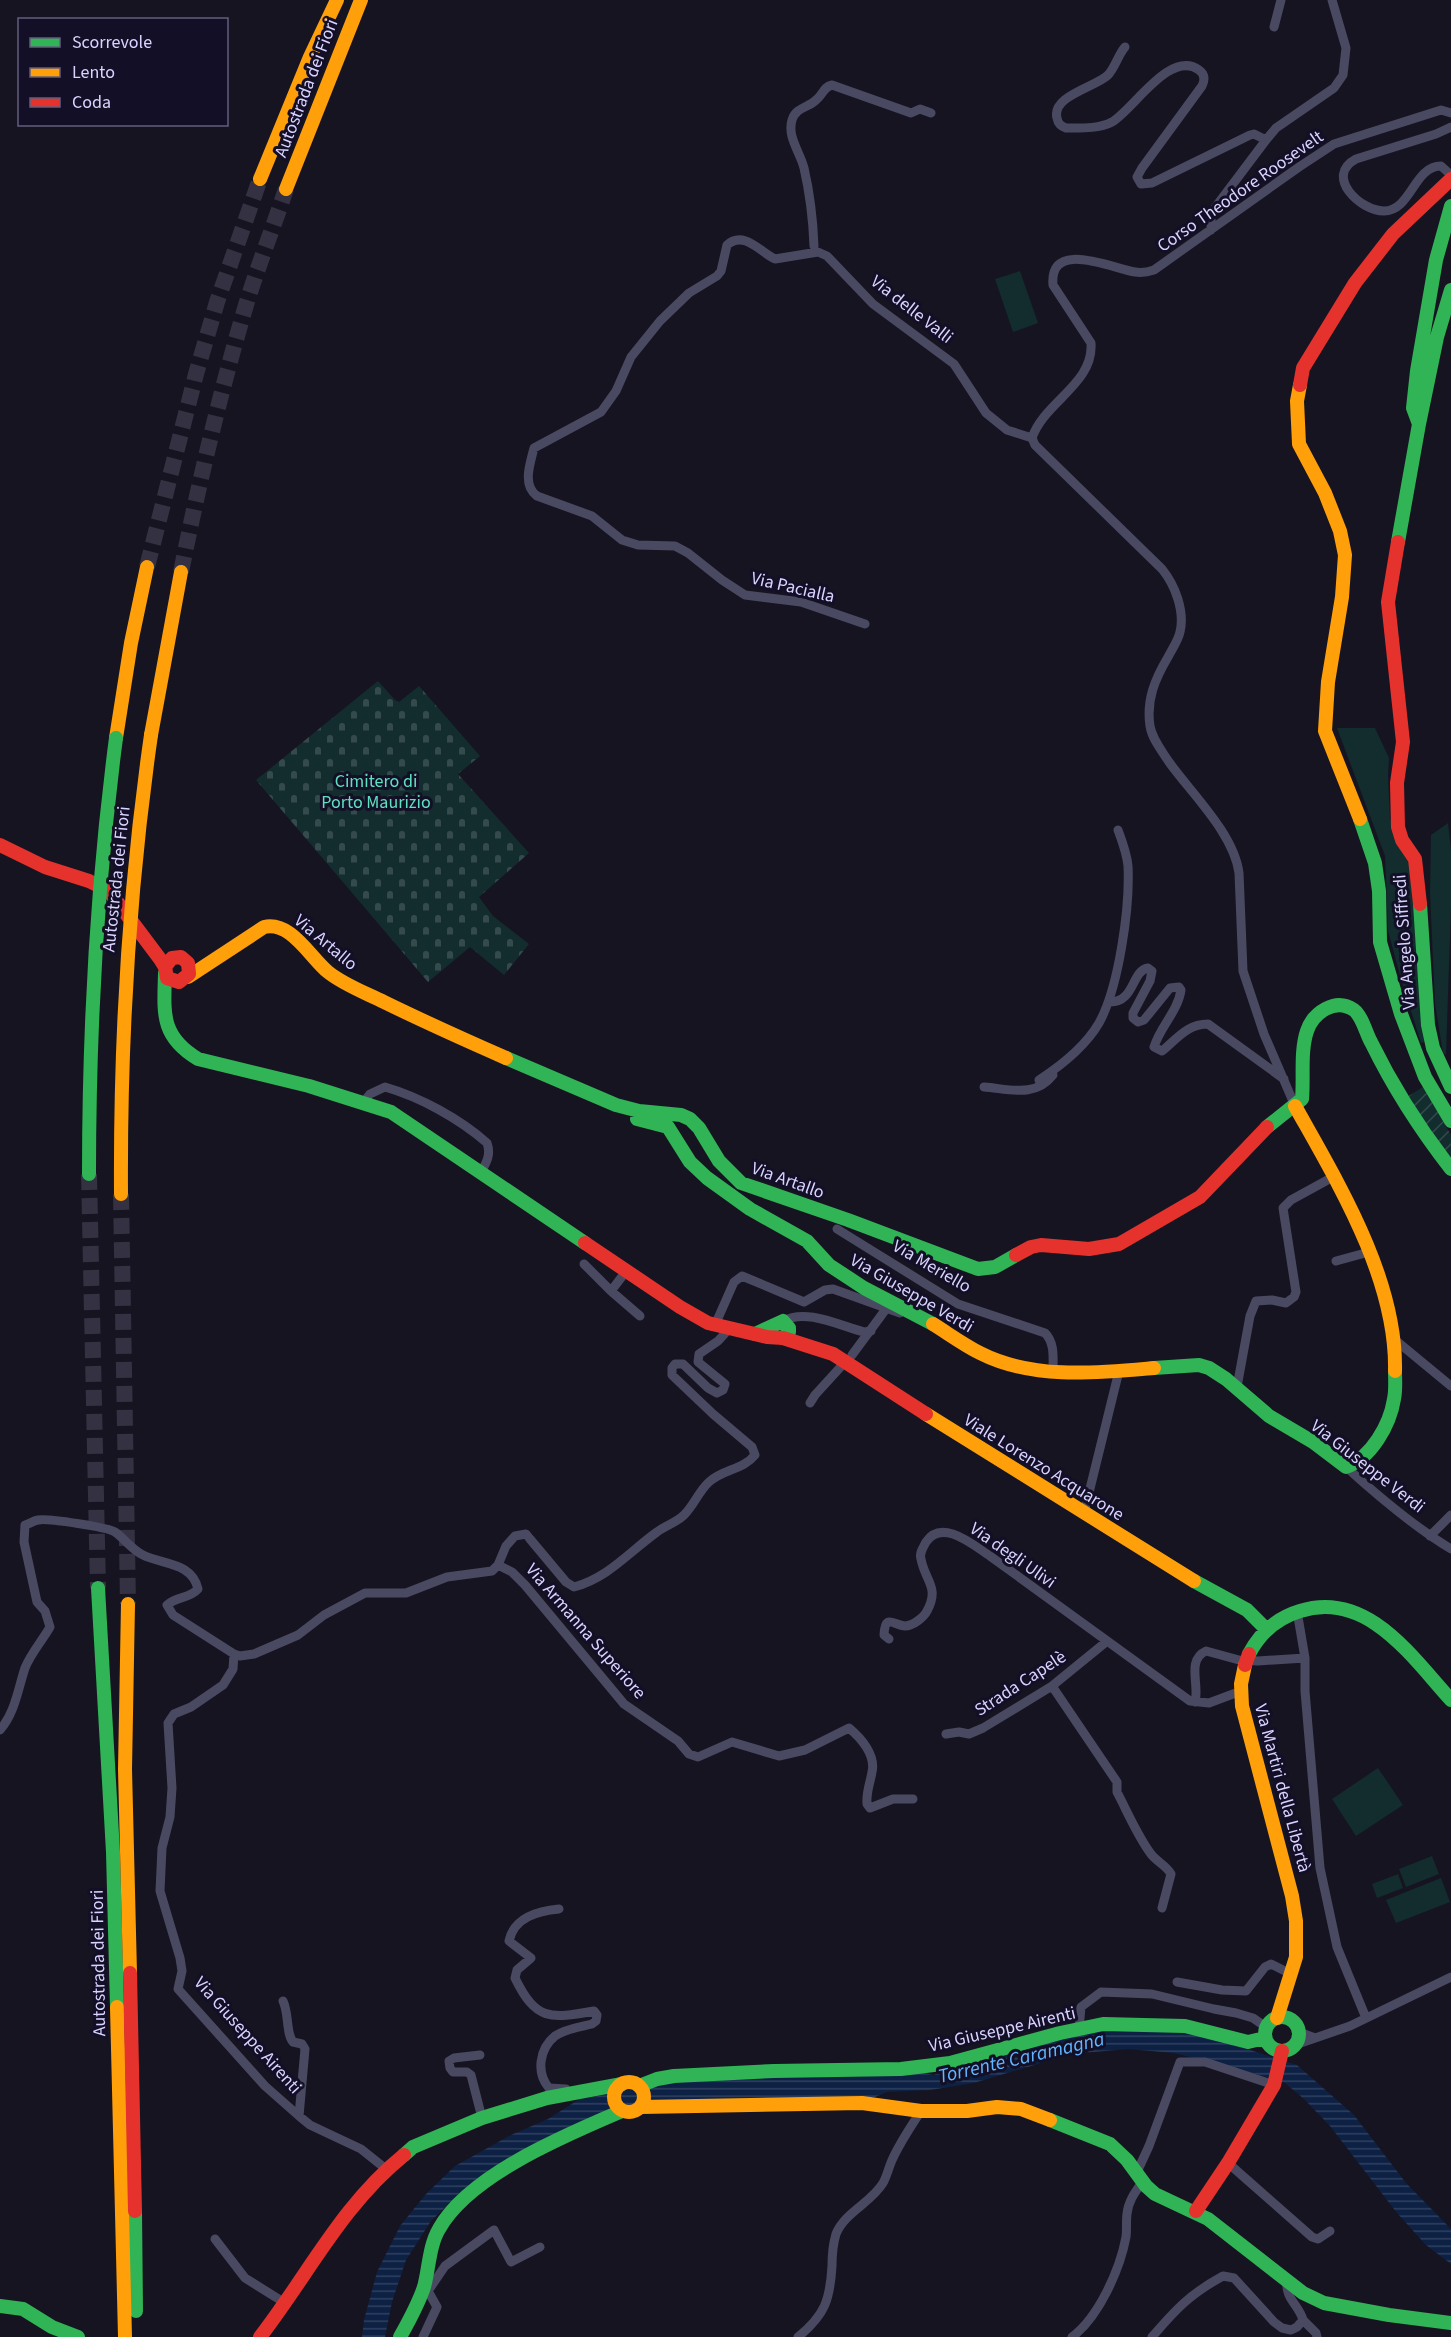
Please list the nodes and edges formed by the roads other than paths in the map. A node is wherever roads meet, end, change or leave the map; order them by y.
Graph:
1 (337, 0) edge
2 (361, 0) edge
3 (1281, 0) edge
4 (1332, 0) edge
5 (1274, 27) dead end
6 (1125, 46) dead end
7 (931, 113) dead end
8 (1451, 113) edge
9 (1451, 127) edge
10 (1266, 140) junction
11 (1451, 177) edge
12 (260, 179) tunnel mouth
13 (286, 189) tunnel mouth
14 (1451, 206) edge
15 (1212, 231) junction
16 (814, 246) dead end
17 (1451, 290) edge
18 (1418, 406) junction
19 (1032, 438) junction
20 (529, 486) joint
21 (147, 567) tunnel mouth
22 (180, 572) tunnel mouth
23 (865, 624) dead end
24 (1118, 830) dead end
25 (0, 845) edge
26 (219, 956) junction
27 (172, 964) junction
28 (185, 979) junction
29 (1109, 1002) junction
30 (165, 1016) junction
31 (1060, 1066) junction
32 (1284, 1079) junction
33 (1040, 1080) dead end
34 (984, 1087) dead end
35 (1451, 1087) edge
36 (586, 1093) junction
37 (363, 1103) junction
38 (1295, 1106) junction
39 (1451, 1121) edge
40 (1451, 1169) edge
41 (481, 1172) junction
42 (89, 1174) tunnel mouth
43 (1333, 1177) junction
44 (121, 1194) tunnel mouth
45 (837, 1229) dead end
46 (1369, 1252) junction
47 (1336, 1261) dead end
48 (584, 1264) dead end
49 (627, 1270) junction
50 (611, 1290) junction
51 (886, 1309) junction
52 (639, 1316) dead end
53 (930, 1322) junction
54 (715, 1325) junction
55 (729, 1329) junction
56 (782, 1330) junction
57 (871, 1331) junction
58 (1394, 1339) junction
59 (849, 1358) junction
60 (1053, 1371) junction
61 (1119, 1371) junction
62 (1451, 1386) edge
63 (1237, 1387) junction
64 (810, 1403) dead end
65 (1346, 1467) junction
66 (1084, 1513) junction
67 (1451, 1515) edge
68 (1430, 1536) junction
69 (1451, 1549) edge
70 (498, 1564) junction
71 (98, 1588) tunnel mouth
72 (128, 1604) tunnel mouth
73 (1297, 1611) junction
74 (1266, 1629) junction
75 (889, 1639) dead end
76 (1106, 1642) junction
77 (234, 1654) junction
78 (1305, 1658) junction
79 (1052, 1686) junction
80 (1241, 1691) junction
81 (1451, 1700) edge
82 (1195, 1702) junction
83 (0, 1730) edge
84 (946, 1734) dead end
85 (913, 1799) dead end
86 (1162, 1908) dead end
87 (559, 1909) dead end
88 (1291, 1974) junction
89 (1451, 1977) edge
90 (1177, 1982) dead end
91 (1283, 1999) junction
92 (283, 2001) dead end
93 (1366, 2018) junction
94 (1269, 2028) junction
95 (1079, 2029) junction
96 (1290, 2041) junction
97 (480, 2055) dead end
98 (1274, 2085) junction
99 (639, 2086) junction
100 (614, 2088) junction
101 (569, 2094) junction
102 (641, 2107) junction
103 (921, 2110) junction
104 (622, 2111) junction
105 (299, 2116) junction
106 (482, 2118) junction
107 (128, 2123) junction
108 (1228, 2163) junction
109 (386, 2169) junction
110 (1140, 2176) junction
111 (1196, 2211) junction
112 (1330, 2231) dead end
113 (215, 2239) dead end
114 (540, 2247) dead end
115 (1287, 2281) junction
116 (425, 2290) junction
117 (285, 2303) junction
118 (0, 2306) edge
119 (1303, 2320) junction
120 (1451, 2323) edge
121 (78, 2337) edge
122 (125, 2337) edge
123 (136, 2337) edge
124 (260, 2337) edge
125 (400, 2337) edge
126 (423, 2337) edge
127 (798, 2337) edge
128 (1072, 2337) edge
129 (1152, 2337) edge
130 (1317, 2337) edge

1 - 12 main road, Autostrada dei Fiori
2 - 13 main road, Autostrada dei Fiori
3 - 5 street
4 - 10 street
6 - 10 street
7 - 16 street
8 - 15 street, Corso Theodore Roosevelt
9 - 11 street
10 - 15 street
11 - 39 main road
14 - 18 main road
15 - 19 street, Corso Theodore Roosevelt
17 - 18 main road
18 - 35 main road, Via Angelo Siffredi
19 - 20 street, Via delle Valli
19 - 32 street
20 - 23 street, Via Pacialla
21 - 42 main road, Autostrada dei Fiori, bridge
22 - 44 main road, Autostrada dei Fiori, bridge
24 - 29 street
25 - 27 main road
26 - 27 main road, Via Artallo
26 - 28 main road, Via Artallo
26 - 36 main road, Via Artallo
27 - 28 main road
27 - 28 main road
27 - 30 main road
28 - 30 main road
29 - 31 street
29 - 32 street
30 - 37 main road
31 - 33 street
31 - 34 street
32 - 38 street
36 - 38 main road, Via Artallo
36 - 53 main road, Via Giuseppe Verdi
37 - 41 main road
37 - 41 street
38 - 40 main road
38 - 43 main road
41 - 49 main road
43 - 46 main road
43 - 63 street
45 - 60 street, Via Meriello
46 - 47 street
46 - 58 main road
48 - 50 street
49 - 50 street
49 - 54 main road
50 - 52 street
51 - 53 street
51 - 54 street
51 - 57 street
53 - 60 main road, Via Giuseppe Verdi
54 - 55 main road
55 - 56 main road
55 - 70 street
56 - 57 street
56 - 59 main road, Viale Lorenzo Acquarone
57 - 59 street
58 - 62 street
58 - 65 main road
59 - 64 street
59 - 66 main road, Viale Lorenzo Acquarone
60 - 61 main road, Via Giuseppe Verdi
61 - 63 main road, Via Giuseppe Verdi
61 - 66 street
63 - 65 main road, Via Giuseppe Verdi
65 - 68 street, Via Giuseppe Verdi
66 - 74 main road, Viale Lorenzo Acquarone
67 - 68 street
68 - 69 street, Via Giuseppe Verdi
70 - 77 street
70 - 85 street, Via Armanna Superiore
71 - 107 main road, Autostrada dei Fiori
72 - 107 main road, Autostrada dei Fiori
73 - 74 main road, Via Martiri della Libertà
73 - 78 street
73 - 81 main road, Via Martiri della Libertà
74 - 80 main road, Via Martiri della Libertà
75 - 76 street, Via degli Ulivi
76 - 79 street, Strada Capelè
76 - 82 street, Via degli Ulivi
77 - 83 street
77 - 105 street, Via Giuseppe Airenti
78 - 82 street
78 - 93 street
79 - 84 street, Strada Capelè
79 - 86 street
80 - 82 street
80 - 88 main road, Via Martiri della Libertà
87 - 101 street
88 - 90 street
88 - 91 main road, Via Martiri della Libertà
89 - 93 street
91 - 94 main road, Via Martiri della Libertà
91 - 96 main road
92 - 105 street, Via Giuseppe Airenti
93 - 96 street
94 - 95 main road, Via Giuseppe Airenti
94 - 95 street
94 - 96 main road, Via Giuseppe Airenti
94 - 96 main road
95 - 99 main road, Via Giuseppe Airenti
96 - 98 main road
97 - 106 street
98 - 108 main road
98 - 110 street
99 - 100 main road
99 - 102 main road
100 - 101 main road
100 - 104 main road
101 - 106 main road
102 - 103 main road
102 - 104 main road
103 - 110 main road
103 - 127 street
104 - 116 main road
105 - 109 street, Via Giuseppe Airenti
106 - 109 main road
107 - 122 main road, Autostrada dei Fiori
107 - 123 main road, Autostrada dei Fiori
108 - 111 main road
108 - 112 street
109 - 117 main road
110 - 111 main road
110 - 128 street
111 - 115 main road
113 - 117 street
114 - 116 street
115 - 119 street
115 - 120 main road
116 - 125 main road
116 - 126 street
117 - 124 main road
118 - 121 main road
119 - 129 street
119 - 130 street

